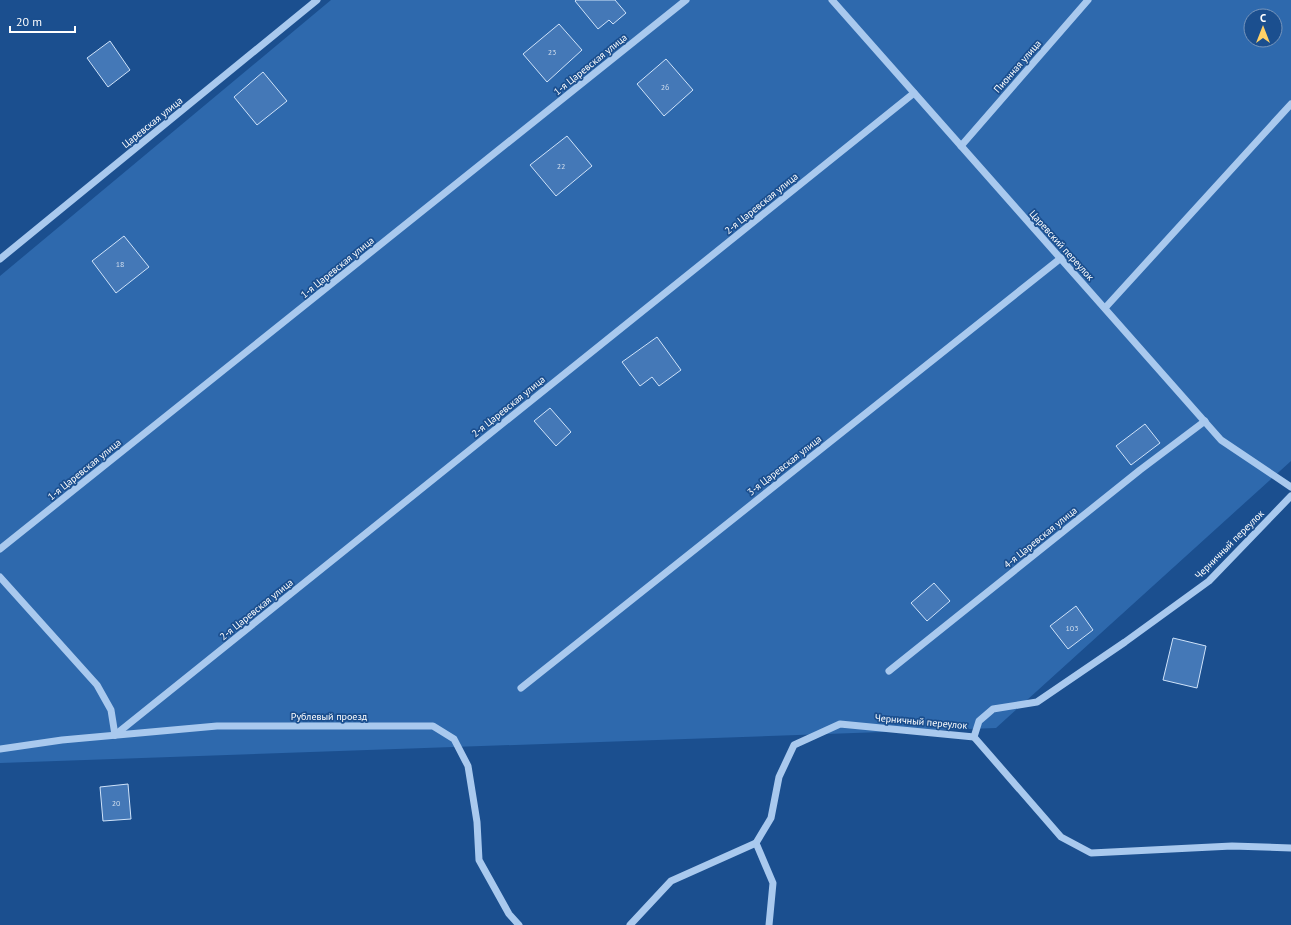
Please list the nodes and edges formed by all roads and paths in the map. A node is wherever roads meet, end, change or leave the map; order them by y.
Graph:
1 (316, 0) edge
2 (686, 0) edge
3 (832, 0) edge
4 (1088, 0) edge
5 (914, 93) junction
6 (1291, 104) edge
7 (961, 146) junction
8 (1061, 258) junction
9 (0, 259) edge
10 (1105, 308) junction
11 (1205, 421) junction
12 (1291, 487) edge
13 (1291, 496) edge
14 (0, 549) edge
15 (0, 577) edge
16 (889, 671) dead end
17 (521, 688) dead end
18 (115, 735) junction
19 (974, 736) junction
20 (0, 749) edge
21 (756, 843) junction
22 (1291, 848) edge
23 (519, 925) edge
24 (630, 925) edge
25 (769, 925) edge

1 - 9 street, Царевская улица
2 - 14 street, 1-я Царевская улица
3 - 5 street, Царевский переулок
4 - 7 street, Пионная улица
5 - 7 street, Царевский переулок
5 - 18 street, 2-я Царевская улица
6 - 10 street
7 - 8 street, Царевский переулок
8 - 10 street, Царевский переулок
8 - 17 street, 3-я Царевская улица
10 - 11 street, Царевский переулок
11 - 12 street, Царевский переулок
11 - 16 street, 4-я Царевская улица
13 - 19 street, Черничный переулок
15 - 18 street
18 - 20 street, Рублевый проезд
18 - 23 street, Рублевый проезд
19 - 21 street, Черничный переулок
19 - 22 street
21 - 24 street
21 - 25 street

